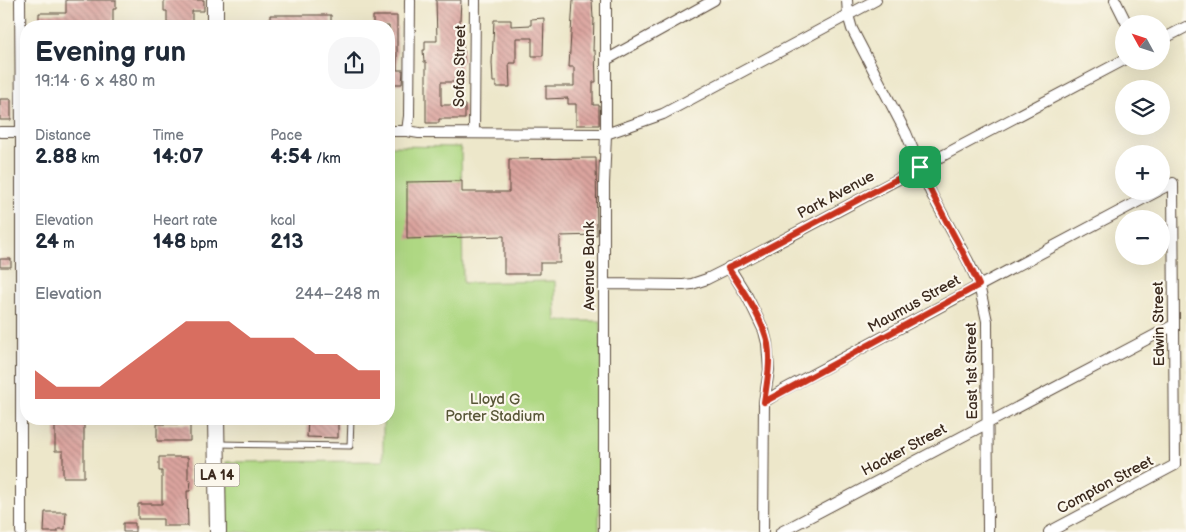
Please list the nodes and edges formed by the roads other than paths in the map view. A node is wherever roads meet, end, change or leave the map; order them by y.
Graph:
1 (20, 0) edge
2 (215, 0) edge
3 (410, 0) edge
4 (475, 0) edge
5 (606, 0) edge
6 (714, 0) edge
7 (847, 0) edge
8 (876, 0) edge
9 (1115, 0) edge
10 (848, 15) junction
11 (1123, 15) edge
12 (21, 20) edge
13 (215, 20) edge
14 (1186, 27) edge
15 (1170, 35) edge
16 (606, 60) junction
17 (1115, 65) edge
18 (407, 131) junction
19 (0, 132) edge
20 (20, 132) edge
21 (395, 132) edge
22 (474, 133) junction
23 (606, 134) junction
24 (920, 167) junction
25 (1170, 184) edge
26 (1141, 200) edge
27 (728, 268) junction
28 (604, 284) junction
29 (979, 285) junction
30 (1174, 326) junction
31 (764, 402) junction
32 (988, 423) junction
33 (22, 425) edge
34 (216, 425) edge
35 (352, 425) edge
36 (216, 444) junction
37 (1175, 465) joint
38 (21, 532) edge
39 (218, 532) edge
40 (604, 532) edge
41 (763, 532) edge
42 (780, 532) edge
43 (988, 532) edge
44 (1049, 532) edge

1 - 12 street
2 - 13 main road
3 - 18 street
4 - 22 street, Sofas Street
5 - 16 street, Avenue Bank
6 - 16 street
7 - 10 street, East 1st Street
8 - 10 street
9 - 11 street
10 - 23 street
10 - 24 street, East 1st Street
14 - 15 street
16 - 23 street, Avenue Bank
17 - 24 street, Park Avenue
18 - 21 street
18 - 22 street
19 - 20 street
22 - 23 street
23 - 28 street, Avenue Bank
24 - 27 street, Park Avenue
24 - 29 street, East 1st Street
25 - 30 street, Edwin Street
26 - 29 street, Maumus Street
27 - 28 street, Park Avenue
27 - 31 street
28 - 40 street, Avenue Bank
29 - 31 street, Maumus Street
29 - 32 street, East 1st Street
30 - 32 street, Hacker Street
30 - 37 street, Edwin Street
31 - 41 street
32 - 42 street, Hacker Street
32 - 43 street, East 1st Street
33 - 38 street
34 - 36 main road, LA 14
35 - 36 lane
36 - 39 main road, LA 14
37 - 44 street, Compton Street

